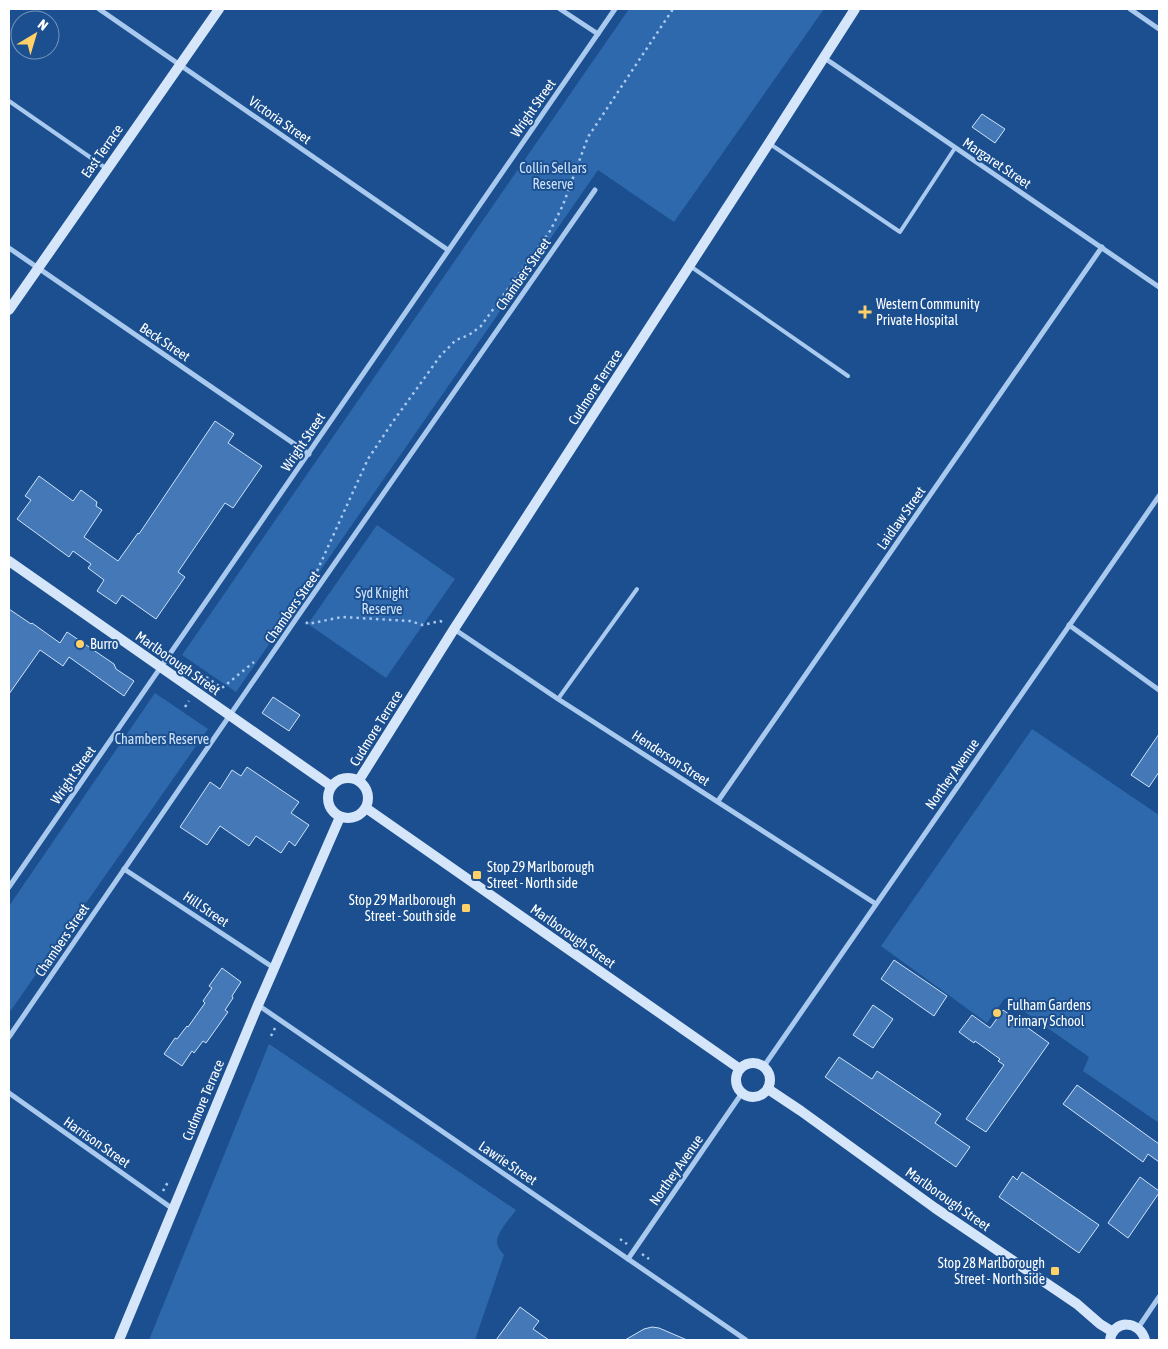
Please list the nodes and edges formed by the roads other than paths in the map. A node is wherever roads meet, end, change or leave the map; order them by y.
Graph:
1 (99, 9) edge
2 (219, 9) edge
3 (560, 9) edge
4 (615, 9) edge
5 (855, 9) edge
6 (1130, 9) edge
7 (1159, 29) edge
8 (598, 34) junction
9 (823, 57) junction
10 (180, 65) junction
11 (9, 101) edge
12 (769, 143) junction
13 (955, 148) junction
14 (107, 169) junction
15 (595, 190) dead end
16 (1102, 247) junction
17 (9, 248) edge
18 (448, 250) junction
19 (690, 265) junction
20 (38, 268) junction
21 (1159, 287) edge
22 (9, 310) edge
23 (848, 376) dead end
24 (308, 454) junction
25 (1159, 496) edge
26 (9, 561) edge
27 (637, 589) dead end
28 (1069, 625) junction
29 (454, 629) junction
30 (161, 668) junction
31 (1159, 690) edge
32 (558, 699) junction
33 (230, 716) junction
34 (358, 780) junction
35 (331, 786) junction
36 (718, 801) junction
37 (366, 808) junction
38 (340, 817) junction
39 (124, 869) junction
40 (9, 887) edge
41 (876, 904) junction
42 (274, 968) junction
43 (258, 1005) junction
44 (9, 1037) edge
45 (764, 1066) junction
46 (740, 1069) junction
47 (768, 1089) junction
48 (9, 1093) edge
49 (742, 1093) junction
50 (173, 1209) junction
51 (628, 1259) junction
52 (1159, 1297) edge
53 (1138, 1328) junction
54 (1111, 1336) edge
55 (119, 1340) edge
56 (746, 1340) edge
57 (1145, 1340) edge

1 - 10 street, Victoria Street
2 - 10 street, East Terrace
3 - 8 street
4 - 8 street, Wright Street
5 - 9 street, Cudmore Terrace
6 - 7 street
8 - 18 street, Wright Street
9 - 12 street, Cudmore Terrace
9 - 13 street, Margaret Street
10 - 14 street, East Terrace
10 - 18 street, Victoria Street
11 - 14 lane
12 - 13 lane
12 - 19 street, Cudmore Terrace
13 - 16 street, Margaret Street
14 - 20 street, East Terrace
15 - 33 street, Chambers Street
16 - 21 street, Margaret Street
16 - 36 street, Laidlaw Street
17 - 20 street, Beck Street
18 - 24 street, Wright Street
19 - 23 lane
19 - 29 street, Cudmore Terrace
20 - 22 street, East Terrace
20 - 24 street, Beck Street
24 - 30 street, Wright Street
25 - 28 street, Northey Avenue
26 - 30 street, Marlborough Street
27 - 32 lane
28 - 31 street
28 - 41 street, Northey Avenue
29 - 32 street, Henderson Street
29 - 34 street, Cudmore Terrace
30 - 33 street, Marlborough Street
30 - 40 street, Wright Street
32 - 36 street, Henderson Street
33 - 35 street, Marlborough Street
33 - 39 street, Chambers Street
34 - 35 street
34 - 37 street
35 - 38 street
36 - 41 street, Henderson Street
37 - 38 street
37 - 46 street, Marlborough Street
38 - 42 street, Cudmore Terrace
39 - 42 street, Hill Street
39 - 44 street, Chambers Street
41 - 45 street, Northey Avenue
42 - 43 street, Cudmore Terrace
43 - 50 street, Cudmore Terrace
43 - 51 street, Lawrie Street
45 - 46 street
45 - 47 street
46 - 49 street
47 - 49 street
47 - 54 street, Marlborough Street
48 - 50 street, Harrison Street
49 - 51 street, Northey Avenue
50 - 55 street, Cudmore Terrace
51 - 56 street, Lawrie Street
52 - 53 street
53 - 54 street
53 - 57 street

